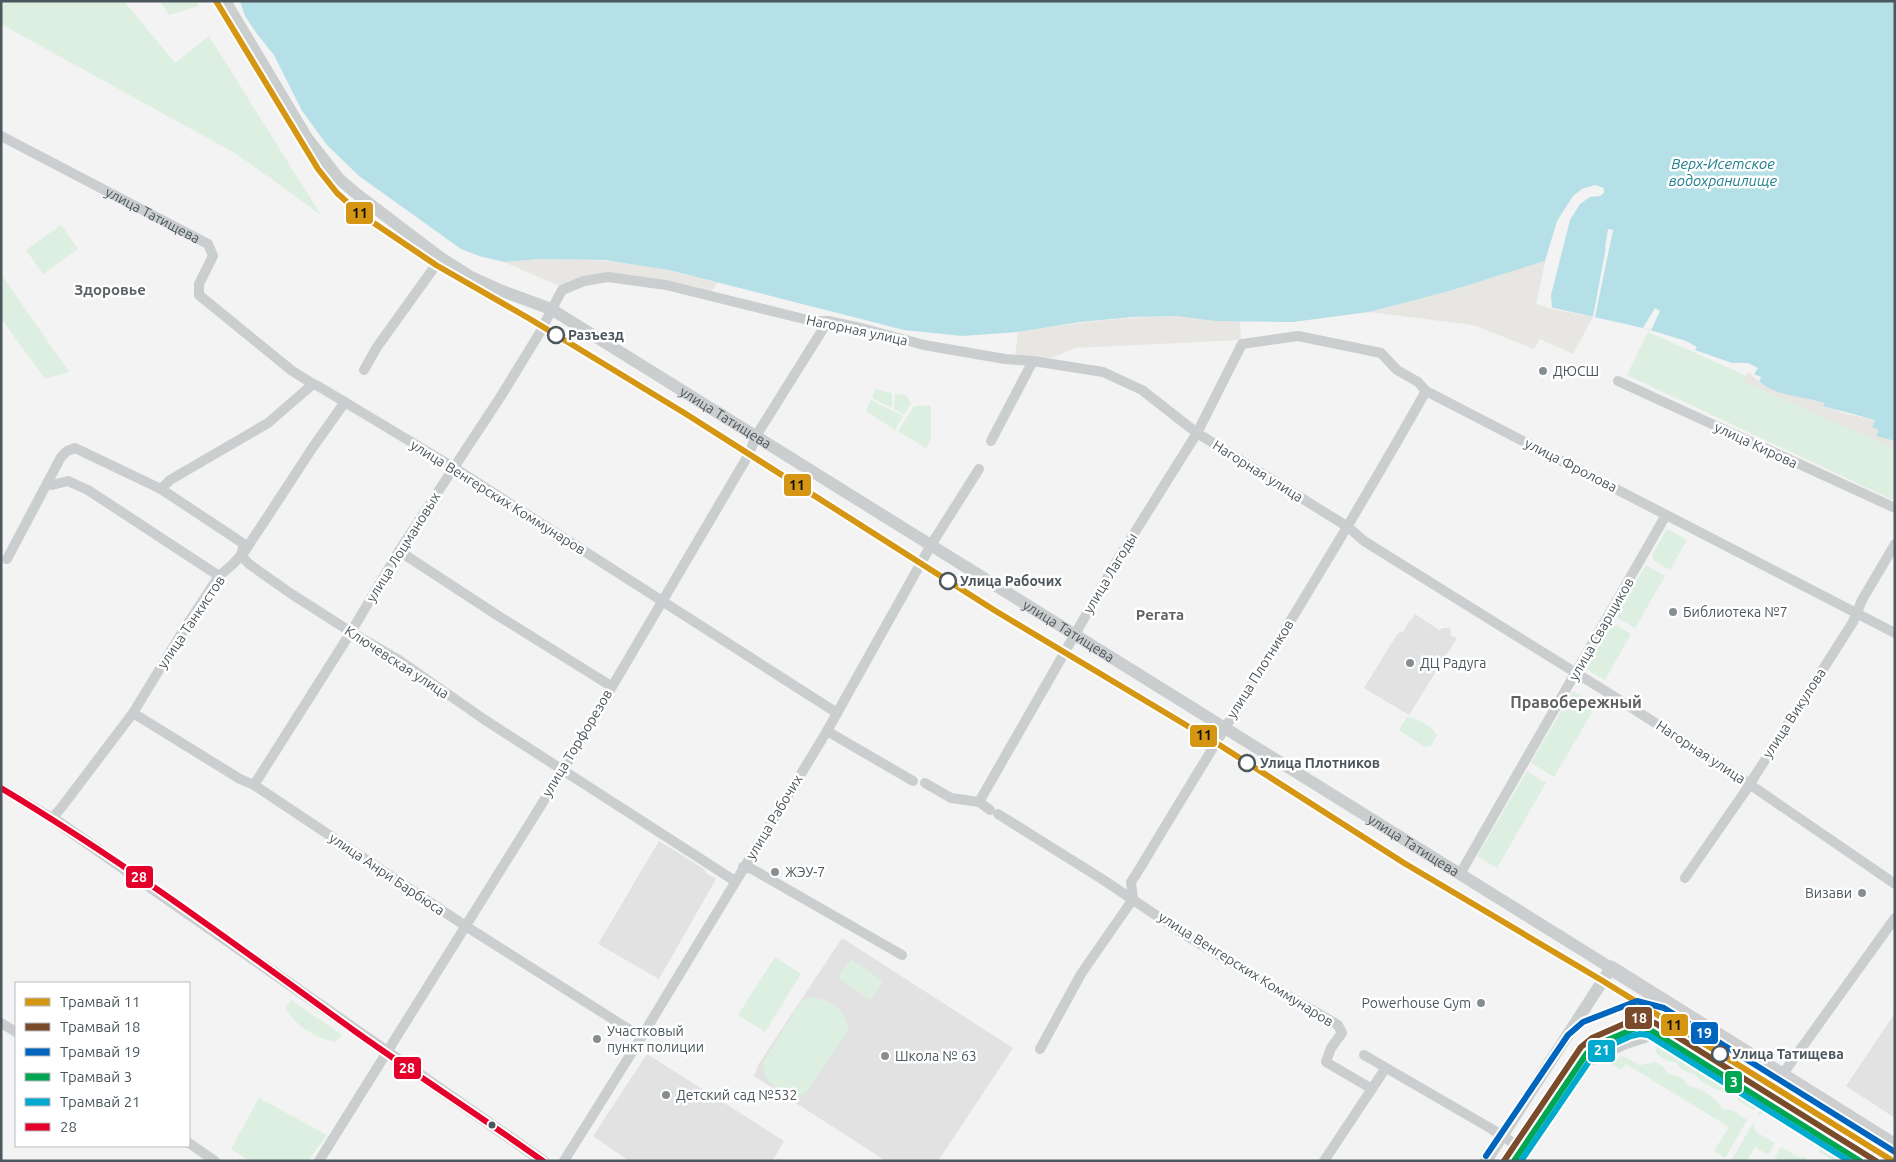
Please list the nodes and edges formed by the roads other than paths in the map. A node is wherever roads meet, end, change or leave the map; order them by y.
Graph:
1 (226, 1) edge
2 (1, 136) edge
3 (440, 258) junction
4 (551, 309) junction
5 (828, 321) junction
6 (1242, 344) joint
7 (1032, 361) junction
8 (364, 370) dead end
9 (1618, 381) dead end
10 (312, 384) junction
11 (1426, 391) junction
12 (345, 402) junction
13 (1197, 433) junction
14 (756, 436) junction
15 (990, 441) dead end
16 (453, 467) junction
17 (979, 469) dead end
18 (47, 483) junction
19 (161, 489) junction
20 (1895, 508) edge
21 (1666, 515) junction
22 (1348, 527) junction
23 (1895, 544) edge
24 (930, 545) junction
25 (399, 552) junction
26 (241, 555) junction
27 (7, 559) dead end
28 (218, 576) junction
29 (662, 601) junction
30 (1856, 612) junction
31 (351, 632) junction
32 (1895, 633) edge
33 (1074, 634) junction
34 (1576, 673) junction
35 (611, 686) junction
36 (133, 713) junction
37 (837, 713) junction
38 (1225, 727) junction
39 (827, 731) junction
40 (562, 770) junction
41 (913, 781) dead end
42 (925, 783) dead end
43 (1749, 784) junction
44 (254, 785) junction
45 (1, 788) edge
46 (979, 802) junction
47 (52, 818) junction
48 (743, 867) junction
49 (1460, 874) junction
50 (1685, 878) dead end
51 (735, 881) junction
52 (1895, 884) edge
53 (1133, 899) junction
54 (1895, 918) edge
55 (464, 926) junction
56 (902, 955) dead end
57 (1611, 968) junction
58 (1691, 1018) junction
59 (1, 1023) edge
60 (15, 1031) edge
61 (641, 1037) junction
62 (1040, 1049) dead end
63 (386, 1052) junction
64 (1364, 1055) dead end
65 (1385, 1069) junction
66 (1782, 1075) junction
67 (1372, 1089) junction
68 (1503, 1136) junction
69 (190, 1144) edge
70 (1518, 1146) junction
71 (1895, 1146) edge
72 (215, 1161) edge
73 (320, 1161) edge
74 (543, 1161) edge
75 (564, 1161) edge
76 (1324, 1161) edge
77 (1486, 1161) edge
78 (1508, 1161) edge

1 - 3 street, улица Татищева
2 - 10 street, улица Татищева
3 - 4 street, улица Татищева
3 - 8 street
4 - 5 street, Нагорная улица
4 - 14 street, улица Татищева
4 - 16 street, улица Лоцмановых
5 - 7 street, Нагорная улица
5 - 14 street, улица Торфорезов
6 - 11 street, улица Фролова
6 - 13 street, улица Лагоды
7 - 13 street, Нагорная улица
7 - 15 street
9 - 20 street, улица Кирова
10 - 12 street, улица Венгерских Коммунаров
10 - 19 street
11 - 21 street, улица Фролова
11 - 22 street, улица Плотников
12 - 16 street, улица Венгерских Коммунаров
12 - 26 street, улица Танкистов
13 - 22 street, Нагорная улица
13 - 33 street, улица Лагоды
14 - 24 street, улица Татищева
14 - 29 street, улица Торфорезов
16 - 25 street, улица Лоцмановых
16 - 29 street, улица Венгерских Коммунаров
17 - 24 street, улица Рабочих
18 - 19 street, Ключевская улица
18 - 27 street
18 - 28 street
19 - 26 street, Ключевская улица
21 - 30 street, улица Фролова
21 - 34 street, улица Сварщиков
22 - 34 street, Нагорная улица
22 - 38 street, улица Плотников
23 - 30 street, улица Викулова
24 - 33 street, улица Татищева
24 - 37 street, улица Рабочих
25 - 31 street, улица Лоцмановых
25 - 35 street
26 - 28 street, улица Танкистов
26 - 31 street, Ключевская улица
28 - 36 street, улица Танкистов
29 - 35 street, улица Торфорезов
29 - 37 street, улица Венгерских Коммунаров
30 - 32 street, улица Фролова
30 - 43 street, улица Викулова
31 - 40 street, Ключевская улица
31 - 44 street, улица Лоцмановых
33 - 38 street, улица Татищева
33 - 46 street, улица Лагоды
34 - 43 street, Нагорная улица
34 - 49 street, улица Сварщиков
35 - 40 street, улица Торфорезов
36 - 44 street, улица Анри Барбюса
36 - 47 street, улица Танкистов
37 - 39 street, улица Рабочих
38 - 49 street, улица Татищева
38 - 53 street, улица Плотников
39 - 41 street
39 - 48 street, улица Рабочих
40 - 51 street, Ключевская улица
40 - 55 street, улица Торфорезов
42 - 46 street, улица Венгерских Коммунаров
43 - 50 street, улица Викулова
43 - 52 street, Нагорная улица
44 - 55 street, улица Анри Барбюса
45 - 47 street
46 - 53 street, улица Венгерских Коммунаров
47 - 63 street
48 - 51 street, улица Рабочих
48 - 56 street
49 - 57 street, улица Татищева
51 - 61 street, улица Рабочих
53 - 62 street
53 - 67 street, улица Венгерских Коммунаров
54 - 66 street
55 - 61 street, улица Анри Барбюса
55 - 63 street, улица Торфорезов
57 - 58 main road, улица Татищева
57 - 68 street
58 - 66 main road, улица Татищева
58 - 70 street
59 - 60 street
61 - 75 street, улица Рабочих
63 - 73 street, улица Торфорезов
63 - 74 street
64 - 65 street
65 - 67 street
65 - 68 street
66 - 71 main road, улица Татищева
67 - 76 street
68 - 70 street
68 - 77 street
69 - 72 street
70 - 78 street

